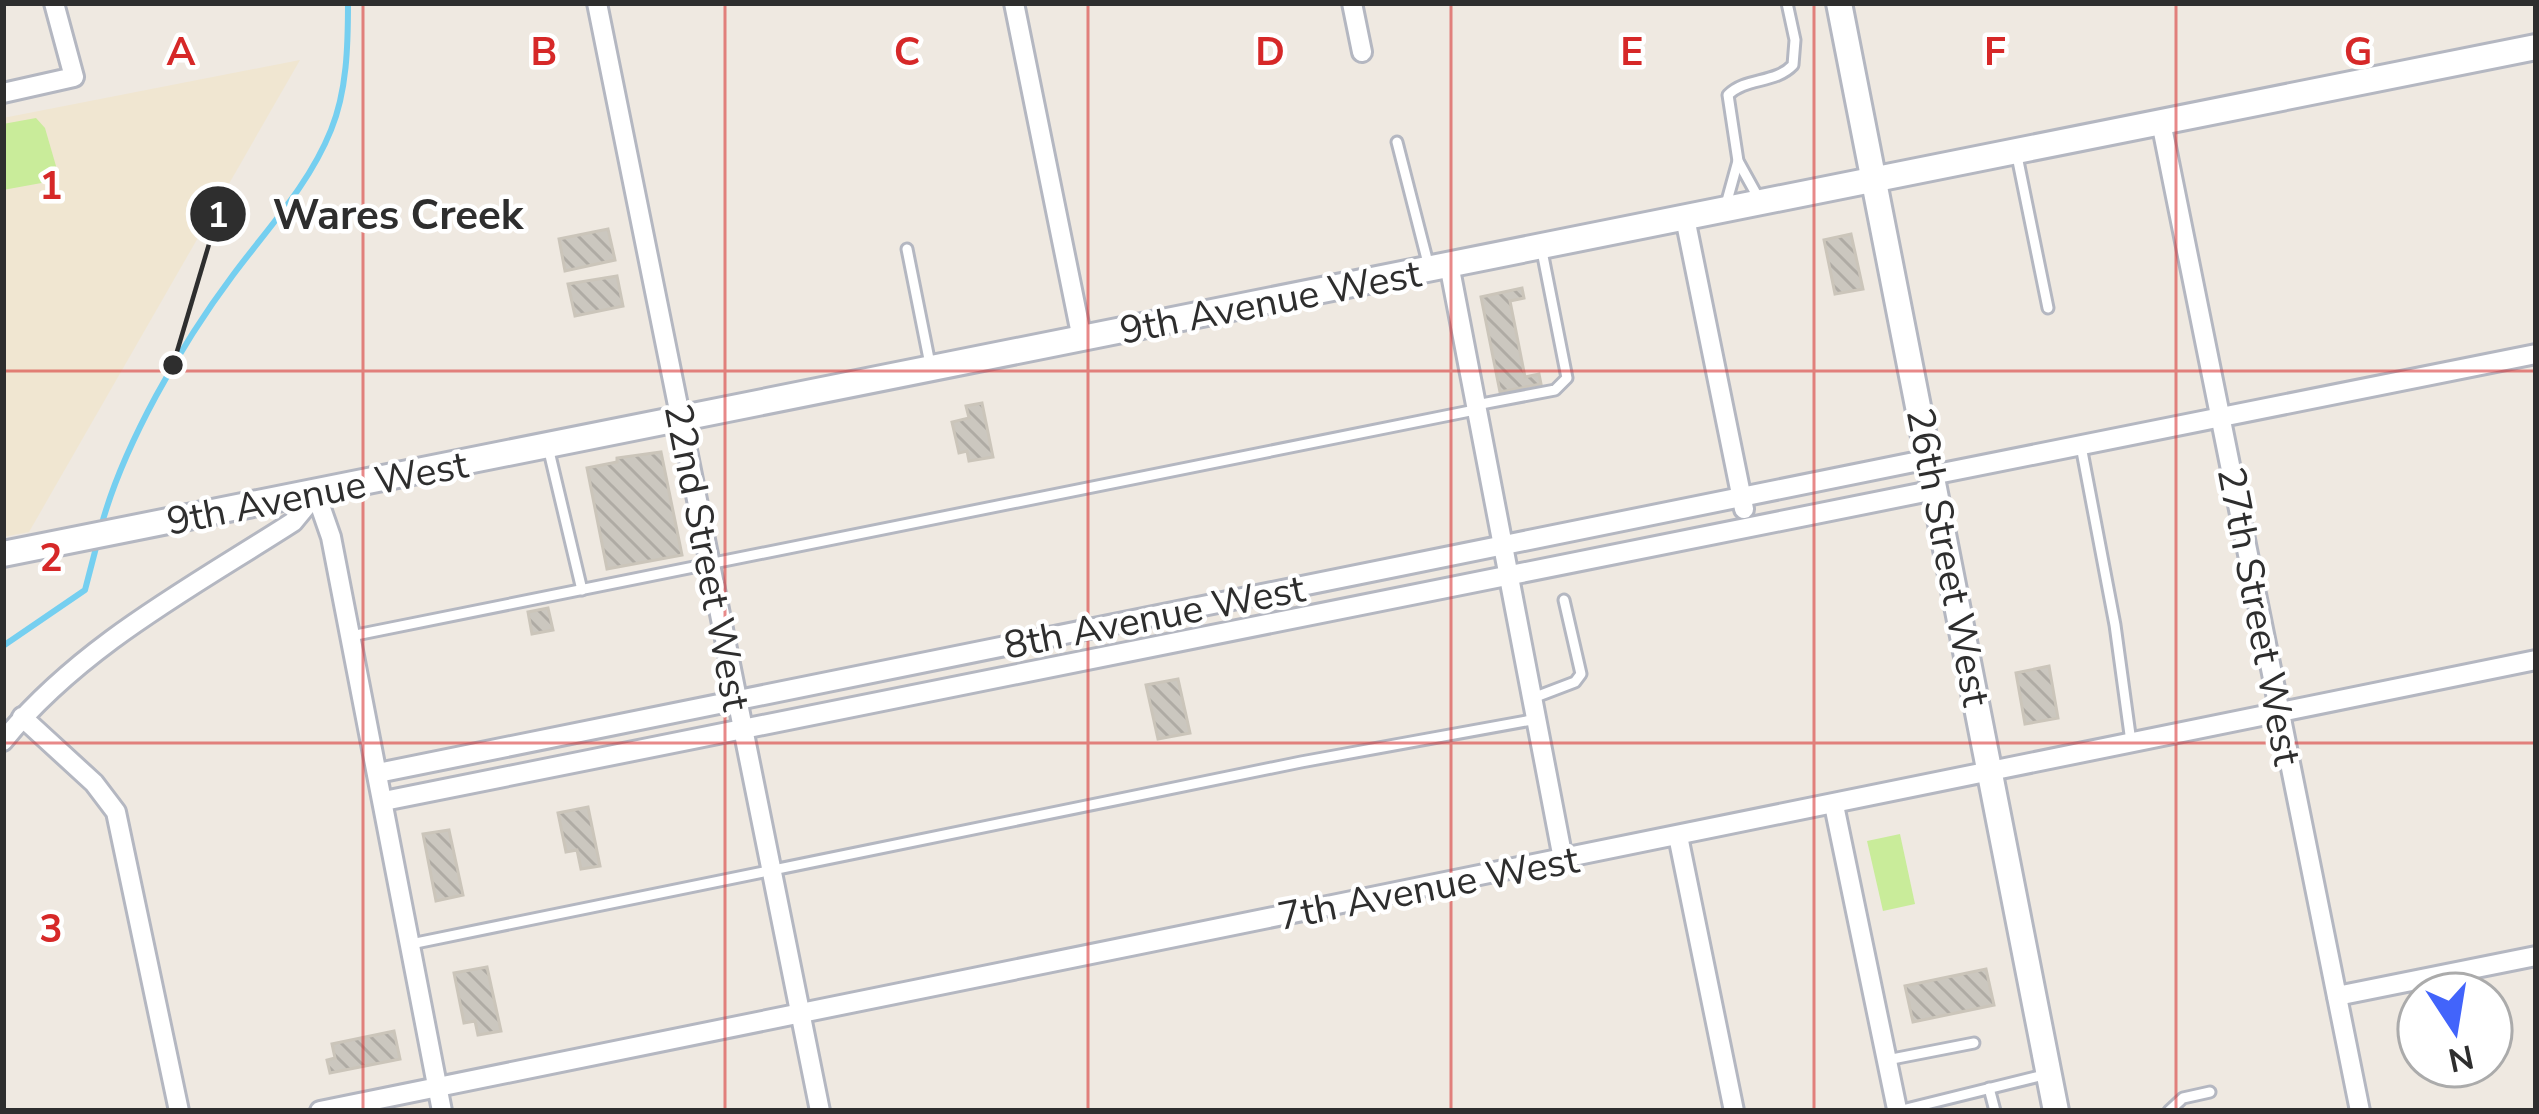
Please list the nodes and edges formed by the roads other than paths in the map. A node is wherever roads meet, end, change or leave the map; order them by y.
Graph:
1 (54, 3) edge
2 (598, 3) edge
3 (1014, 3) edge
4 (1352, 3) edge
5 (1787, 3) edge
6 (1839, 3) edge
7 (2536, 46) edge
8 (1362, 52) dead end
9 (3, 92) edge
10 (2161, 122) junction
11 (1397, 142) dead end
12 (2017, 151) junction
13 (1738, 161) junction
14 (1874, 179) junction
15 (1760, 201) junction
16 (1725, 208) junction
17 (1685, 218) junction
18 (1541, 246) junction
19 (907, 249) dead end
20 (1439, 267) junction
21 (2048, 308) dead end
22 (1082, 339) junction
23 (2536, 354) edge
24 (931, 370) junction
25 (1477, 407) junction
26 (2220, 418) junction
27 (682, 420) junction
28 (2081, 446) junction
29 (548, 447) junction
30 (1932, 475) junction
31 (316, 494) junction
32 (1742, 497) junction
33 (1748, 526) junction
34 (1504, 546) junction
35 (3, 554) edge
36 (711, 563) junction
37 (1509, 574) junction
38 (582, 590) junction
39 (1564, 600) dead end
40 (351, 636) junction
41 (2536, 660) edge
42 (1533, 698) junction
43 (738, 700) junction
44 (2280, 712) junction
45 (22, 718) junction
46 (1537, 719) junction
47 (742, 728) junction
48 (3, 741) edge
49 (2132, 743) junction
50 (1992, 772) junction
51 (378, 773) junction
52 (384, 801) junction
53 (1834, 805) junction
54 (1678, 836) junction
55 (1563, 860) junction
56 (771, 869) junction
57 (412, 944) junction
58 (2536, 956) edge
59 (2337, 996) junction
60 (800, 1013) junction
61 (1974, 1043) dead end
62 (1887, 1060) junction
63 (2049, 1074) junction
64 (437, 1088) junction
65 (1989, 1088) junction
66 (2210, 1092) dead end
67 (1957, 1095) junction
68 (1920, 1107) edge
69 (1898, 1110) edge
70 (178, 1111) edge
71 (320, 1111) edge
72 (442, 1111) edge
73 (820, 1111) edge
74 (1734, 1111) edge
75 (1960, 1111) edge
76 (1995, 1111) edge
77 (2056, 1111) edge
78 (2169, 1111) edge
79 (2360, 1111) edge

1 - 9 street
2 - 27 street, 22nd Street West
3 - 22 street
4 - 8 street
5 - 13 lane
6 - 14 street, 26th Street West
7 - 10 street, 9th Avenue West
10 - 12 street, 9th Avenue West
10 - 26 street, 27th Street West
11 - 20 lane
12 - 14 street, 9th Avenue West
12 - 21 lane
13 - 15 lane
13 - 16 lane
14 - 15 street, 9th Avenue West
14 - 30 street, 26th Street West
15 - 16 street, 9th Avenue West
16 - 17 street, 9th Avenue West
17 - 18 street, 9th Avenue West
17 - 32 street
18 - 20 street, 9th Avenue West
18 - 25 lane
19 - 24 lane
20 - 22 street, 9th Avenue West
20 - 25 street
22 - 24 street, 9th Avenue West
23 - 26 street, 8th Avenue West
24 - 27 street, 9th Avenue West
25 - 34 street
25 - 36 lane
26 - 28 street, 8th Avenue West
26 - 44 street, 27th Street West
27 - 29 street, 9th Avenue West
27 - 36 street, 22nd Street West
28 - 30 street, 8th Avenue West
28 - 49 lane
29 - 31 street, 9th Avenue West
29 - 38 lane
30 - 32 street, 8th Avenue West
30 - 33 street, 8th Avenue West
30 - 50 street, 26th Street West
31 - 35 street, 9th Avenue West
31 - 40 street
31 - 45 street
32 - 33 street
32 - 34 street, 8th Avenue West
33 - 37 street, 8th Avenue West
34 - 37 street
34 - 43 street, 8th Avenue West
36 - 38 lane
36 - 43 street, 22nd Street West
37 - 42 street
37 - 47 street, 8th Avenue West
38 - 40 lane
39 - 42 lane
40 - 51 street
41 - 44 street, 7th Avenue West
42 - 46 street
43 - 47 street, 22nd Street West
43 - 51 street, 8th Avenue West
44 - 49 street, 7th Avenue West
44 - 59 street, 27th Street West
45 - 48 street
45 - 70 street
46 - 55 street
46 - 56 lane
47 - 52 street, 8th Avenue West
47 - 56 street, 22nd Street West
49 - 50 street, 7th Avenue West
50 - 53 street, 7th Avenue West
50 - 63 street, 26th Street West
51 - 52 street
52 - 57 street
53 - 54 street, 7th Avenue West
53 - 62 street
54 - 55 street, 7th Avenue West
54 - 74 street
55 - 60 street, 7th Avenue West
56 - 57 lane
56 - 60 street, 22nd Street West
57 - 64 street
58 - 59 street
59 - 79 street, 27th Street West
60 - 64 street, 7th Avenue West
60 - 73 street, 22nd Street West
61 - 62 lane
62 - 69 street
63 - 65 lane
63 - 77 street, 26th Street West
64 - 71 street, 7th Avenue West
64 - 72 street
65 - 67 lane
65 - 76 lane
66 - 78 lane
67 - 68 lane
67 - 75 lane
68 - 69 lane

